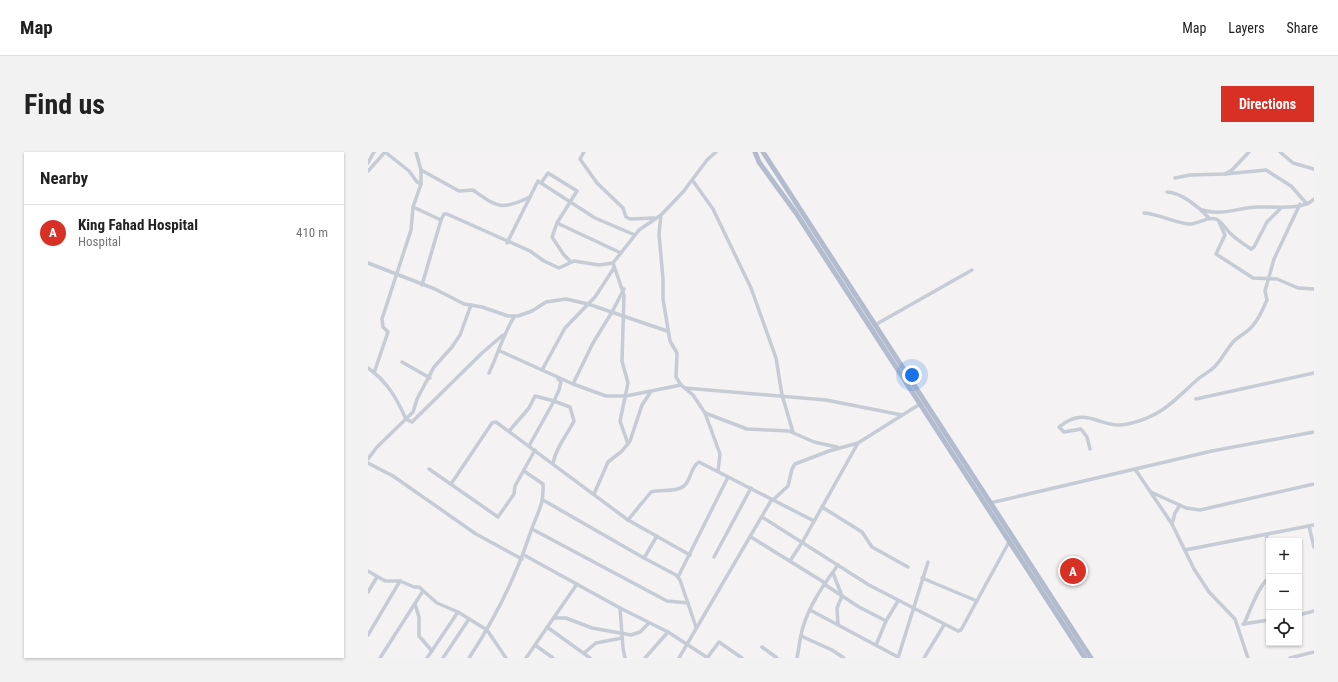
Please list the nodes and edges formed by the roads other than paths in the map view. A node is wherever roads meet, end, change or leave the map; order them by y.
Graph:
1 (374, 152) edge
2 (416, 152) edge
3 (584, 152) edge
4 (716, 152) edge
5 (755, 152) edge
6 (762, 152) edge
7 (1249, 152) edge
8 (1280, 152) edge
9 (368, 163) edge
10 (1314, 169) edge
11 (368, 170) edge
12 (421, 170) junction
13 (1225, 174) junction
14 (1175, 178) dead end
15 (693, 181) junction
16 (541, 183) junction
17 (421, 184) junction
18 (1167, 192) dead end
19 (530, 197) junction
20 (1314, 199) edge
21 (569, 202) junction
22 (1300, 204) junction
23 (1307, 204) junction
24 (413, 207) junction
25 (1280, 208) junction
26 (1202, 210) junction
27 (1144, 213) dead end
28 (661, 215) junction
29 (654, 218) junction
30 (1209, 218) junction
31 (1215, 219) junction
32 (441, 220) junction
33 (557, 223) junction
34 (635, 235) junction
35 (507, 243) junction
36 (620, 253) junction
37 (571, 262) junction
38 (613, 262) junction
39 (368, 263) edge
40 (614, 268) junction
41 (972, 270) dead end
42 (397, 274) junction
43 (1269, 278) junction
44 (422, 285) junction
45 (624, 289) junction
46 (1314, 289) edge
47 (588, 304) junction
48 (471, 305) junction
49 (612, 312) junction
50 (625, 316) junction
51 (514, 317) junction
52 (876, 325) junction
53 (667, 331) junction
54 (503, 334) junction
55 (500, 351) junction
56 (402, 362) dead end
57 (368, 368) edge
58 (542, 370) junction
59 (374, 373) junction
60 (549, 373) junction
61 (1314, 373) edge
62 (489, 374) dead end
63 (430, 378) junction
64 (573, 384) junction
65 (682, 387) junction
66 (652, 391) junction
67 (782, 395) junction
68 (626, 396) junction
69 (1196, 399) dead end
70 (554, 401) junction
71 (920, 404) junction
72 (705, 413) junction
73 (902, 415) junction
74 (406, 419) junction
75 (509, 431) junction
76 (793, 432) junction
77 (1314, 432) edge
78 (858, 443) junction
79 (628, 444) junction
80 (529, 446) junction
81 (843, 447) junction
82 (1090, 449) dead end
83 (535, 450) junction
84 (368, 459) edge
85 (368, 462) edge
86 (553, 463) junction
87 (428, 469) dead end
88 (1135, 469) junction
89 (524, 471) junction
90 (718, 471) junction
91 (728, 477) junction
92 (451, 484) junction
93 (1314, 484) edge
94 (751, 488) junction
95 (1150, 492) junction
96 (594, 494) junction
97 (543, 500) junction
98 (772, 500) junction
99 (988, 504) junction
100 (1180, 505) junction
101 (822, 507) junction
102 (762, 517) junction
103 (628, 520) junction
104 (814, 522) junction
105 (1172, 524) junction
106 (1314, 525) edge
107 (1309, 526) junction
108 (532, 529) junction
109 (1266, 535) junction
110 (657, 536) junction
111 (751, 537) junction
112 (1267, 538) edge
113 (803, 541) junction
114 (1009, 542) junction
115 (1314, 547) edge
116 (1185, 550) junction
117 (690, 555) junction
118 (523, 557) junction
119 (714, 557) dead end
120 (644, 558) junction
121 (790, 561) junction
122 (928, 562) dead end
123 (838, 565) junction
124 (908, 567) dead end
125 (368, 571) edge
126 (832, 573) junction
127 (377, 577) junction
128 (678, 577) junction
129 (922, 578) junction
130 (1266, 580) edge
131 (400, 581) junction
132 (577, 584) junction
133 (825, 584) junction
134 (423, 591) junction
135 (368, 592) edge
136 (842, 596) junction
137 (898, 601) junction
138 (977, 601) junction
139 (688, 603) junction
140 (415, 604) junction
141 (620, 608) junction
142 (912, 608) junction
143 (810, 610) junction
144 (1314, 611) edge
145 (458, 612) junction
146 (1302, 613) edge
147 (554, 618) junction
148 (469, 619) junction
149 (1266, 620) edge
150 (886, 621) junction
151 (649, 623) junction
152 (838, 624) junction
153 (1244, 624) junction
154 (944, 625) junction
155 (1238, 625) junction
156 (547, 627) junction
157 (696, 627) junction
158 (487, 630) junction
159 (668, 632) junction
160 (368, 635) edge
161 (622, 636) junction
162 (801, 636) junction
163 (686, 644) junction
164 (536, 645) junction
165 (876, 645) junction
166 (762, 647) dead end
167 (432, 651) junction
168 (1314, 652) edge
169 (584, 654) junction
170 (504, 656) edge
171 (898, 657) edge
172 (380, 658) edge
173 (427, 658) edge
174 (442, 658) edge
175 (469, 658) edge
176 (500, 658) edge
177 (526, 658) edge
178 (553, 658) edge
179 (590, 658) edge
180 (625, 658) edge
181 (645, 658) edge
182 (679, 658) edge
183 (707, 658) edge
184 (742, 658) edge
185 (777, 658) edge
186 (797, 658) edge
187 (844, 658) edge
188 (924, 658) edge
189 (1085, 658) edge
190 (1091, 658) edge
191 (1248, 658) edge
192 (1290, 658) edge

1 - 9 street
2 - 12 street
3 - 29 street
4 - 15 street
5 - 71 main road
6 - 52 main road
7 - 13 street
8 - 10 street
11 - 17 street
12 - 17 street
12 - 19 street
13 - 14 street
13 - 23 street
15 - 28 street
15 - 67 street
16 - 19 street
16 - 21 street
16 - 21 street
17 - 24 street
18 - 26 street
19 - 35 street
20 - 23 street
21 - 33 street
21 - 34 street
22 - 23 street
22 - 25 street
22 - 43 street
24 - 32 street
24 - 42 street
25 - 26 street
25 - 31 street
26 - 30 street
27 - 30 street
28 - 29 street
28 - 53 street
29 - 34 street
30 - 31 street
31 - 43 street
32 - 35 street
32 - 44 street
33 - 36 street
33 - 37 street
34 - 36 street
35 - 37 street
36 - 38 street
37 - 38 street
38 - 40 street
39 - 42 street
40 - 45 street
40 - 47 street
41 - 52 street
42 - 44 street
42 - 59 street
43 - 46 street
43 - 82 street
44 - 48 street
45 - 49 street
45 - 50 street
47 - 49 street
47 - 51 street
47 - 58 street
48 - 51 street
48 - 63 street
49 - 50 street
49 - 64 street
50 - 53 street
50 - 68 street
51 - 54 street
52 - 99 main road
53 - 65 street
54 - 55 street
54 - 74 street
55 - 58 street
55 - 62 street
56 - 63 street
57 - 59 street
58 - 60 street
59 - 74 street
60 - 64 street
60 - 70 street
61 - 69 street
63 - 74 street
64 - 68 street
65 - 66 street
65 - 67 street
65 - 72 street
66 - 68 street
66 - 79 street
67 - 73 street
67 - 76 street
68 - 79 street
70 - 75 street
70 - 80 street
70 - 86 street
71 - 73 street
71 - 99 main road
72 - 76 street
72 - 90 street
73 - 78 street
74 - 84 street
75 - 80 street
75 - 92 street
76 - 81 street
77 - 88 street
78 - 81 street
78 - 101 street
79 - 96 street
80 - 83 street
81 - 98 street
83 - 86 street
83 - 89 street
85 - 118 street
86 - 96 street
87 - 92 street
88 - 95 street
88 - 99 street
89 - 92 street
89 - 97 street
90 - 91 street
90 - 103 street
91 - 94 street
91 - 117 street
93 - 100 street
94 - 98 street
94 - 119 street
95 - 100 street
95 - 105 street
96 - 103 street
97 - 108 street
97 - 120 street
98 - 102 street
98 - 104 street
99 - 114 main road
99 - 190 main road
100 - 105 street
101 - 104 street
101 - 124 street
102 - 111 street
102 - 113 street
103 - 110 street
104 - 113 street
105 - 116 street
106 - 107 street
107 - 109 street
107 - 115 street
108 - 118 street
108 - 139 street
109 - 112 street
109 - 116 street
110 - 117 street
110 - 120 street
111 - 121 street
111 - 157 street
113 - 121 street
113 - 123 street
114 - 138 street
114 - 189 main road
116 - 155 street
117 - 128 street
118 - 132 street
118 - 158 street
120 - 128 street
121 - 133 street
122 - 129 street
123 - 126 street
123 - 137 street
125 - 127 street
126 - 133 street
126 - 136 street
127 - 131 street
127 - 135 street
128 - 139 street
129 - 138 street
129 - 142 street
130 - 153 street
131 - 134 street
131 - 160 street
132 - 141 street
132 - 147 street
133 - 136 street
133 - 143 street
134 - 140 street
134 - 145 street
136 - 150 street
136 - 152 street
137 - 142 street
137 - 150 street
138 - 154 street
139 - 157 street
140 - 167 street
140 - 172 street
141 - 151 street
141 - 161 street
142 - 154 street
142 - 171 street
143 - 152 street
143 - 162 street
144 - 146 street
145 - 148 street
145 - 167 street
147 - 156 street
147 - 161 street
148 - 158 street
148 - 174 street
149 - 153 street
150 - 165 street
151 - 159 street
151 - 161 street
152 - 165 street
153 - 155 street
154 - 188 street
155 - 191 street
156 - 164 street
156 - 169 street
157 - 163 street
158 - 170 street
158 - 175 street
159 - 163 street
159 - 181 street
161 - 169 street
161 - 180 street
162 - 186 street
162 - 187 street
163 - 182 street
163 - 183 street
164 - 177 street
164 - 178 street
165 - 171 street
166 - 185 street
167 - 173 street
168 - 192 street
169 - 179 street
170 - 176 street
183 - 184 street

